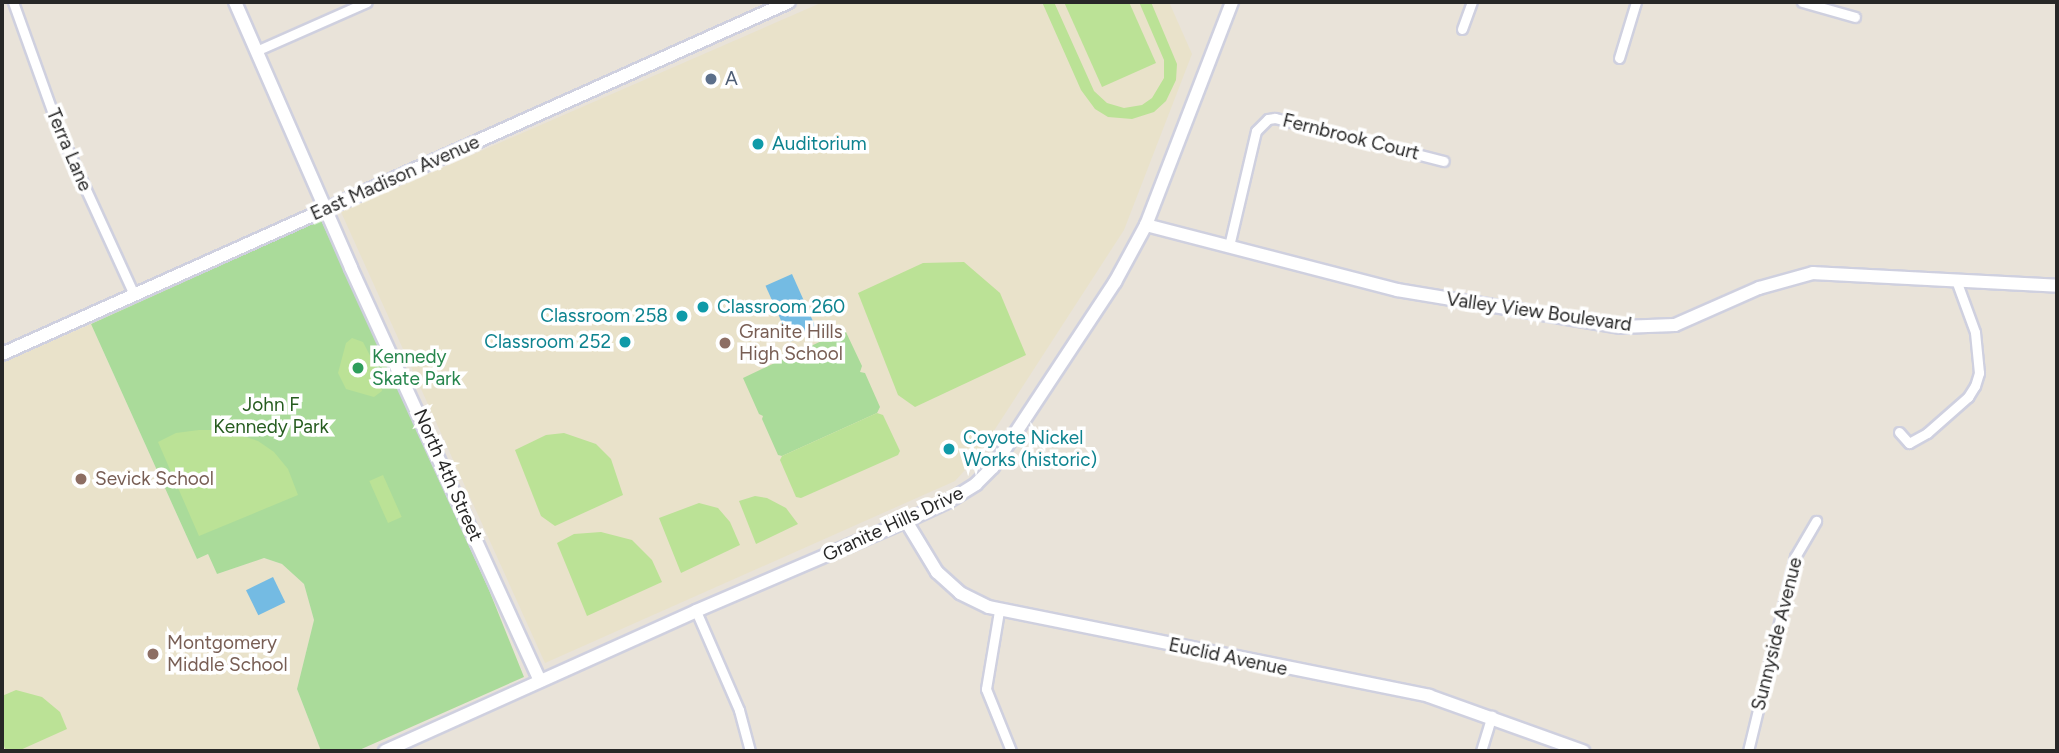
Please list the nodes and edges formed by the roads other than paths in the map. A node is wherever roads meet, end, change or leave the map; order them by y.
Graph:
1 (13, 2) edge
2 (235, 2) edge
3 (367, 2) edge
4 (789, 2) edge
5 (1232, 2) edge
6 (1472, 2) edge
7 (1636, 2) edge
8 (1801, 2) edge
9 (1855, 17) dead end
10 (1462, 29) dead end
11 (256, 51) junction
12 (1619, 58) dead end
13 (1444, 161) dead end
14 (326, 208) junction
15 (1146, 225) junction
16 (1229, 246) junction
17 (1956, 280) junction
18 (2057, 286) edge
19 (134, 295) junction
20 (2, 354) edge
21 (1899, 432) dead end
22 (906, 521) junction
23 (1816, 522) dead end
24 (696, 611) junction
25 (999, 611) junction
26 (540, 681) junction
27 (1492, 716) junction
28 (385, 751) edge
29 (750, 751) edge
30 (1010, 751) edge
31 (1480, 751) edge
32 (1583, 751) edge
33 (1748, 751) edge

1 - 19 street, Terra Lane
2 - 11 street, North 4th Street
3 - 11 street
4 - 14 street, East Madison Avenue
5 - 15 street, Granite Hills Drive
6 - 10 street
7 - 12 street
8 - 9 street
11 - 14 street, North 4th Street
13 - 16 street, Fernbrook Court
14 - 19 street, East Madison Avenue
14 - 26 street, North 4th Street
15 - 16 street, Valley View Boulevard
15 - 22 street, Granite Hills Drive
16 - 17 street, Valley View Boulevard
17 - 18 street, Valley View Boulevard
17 - 21 street
19 - 20 street, East Madison Avenue
22 - 24 street, Granite Hills Drive
22 - 25 street, Euclid Avenue
23 - 33 street, Sunnyside Avenue
24 - 26 street, Granite Hills Drive
24 - 29 street
25 - 27 street, Euclid Avenue
25 - 30 street
26 - 28 street, Granite Hills Drive
27 - 31 street
27 - 32 street, Euclid Avenue

